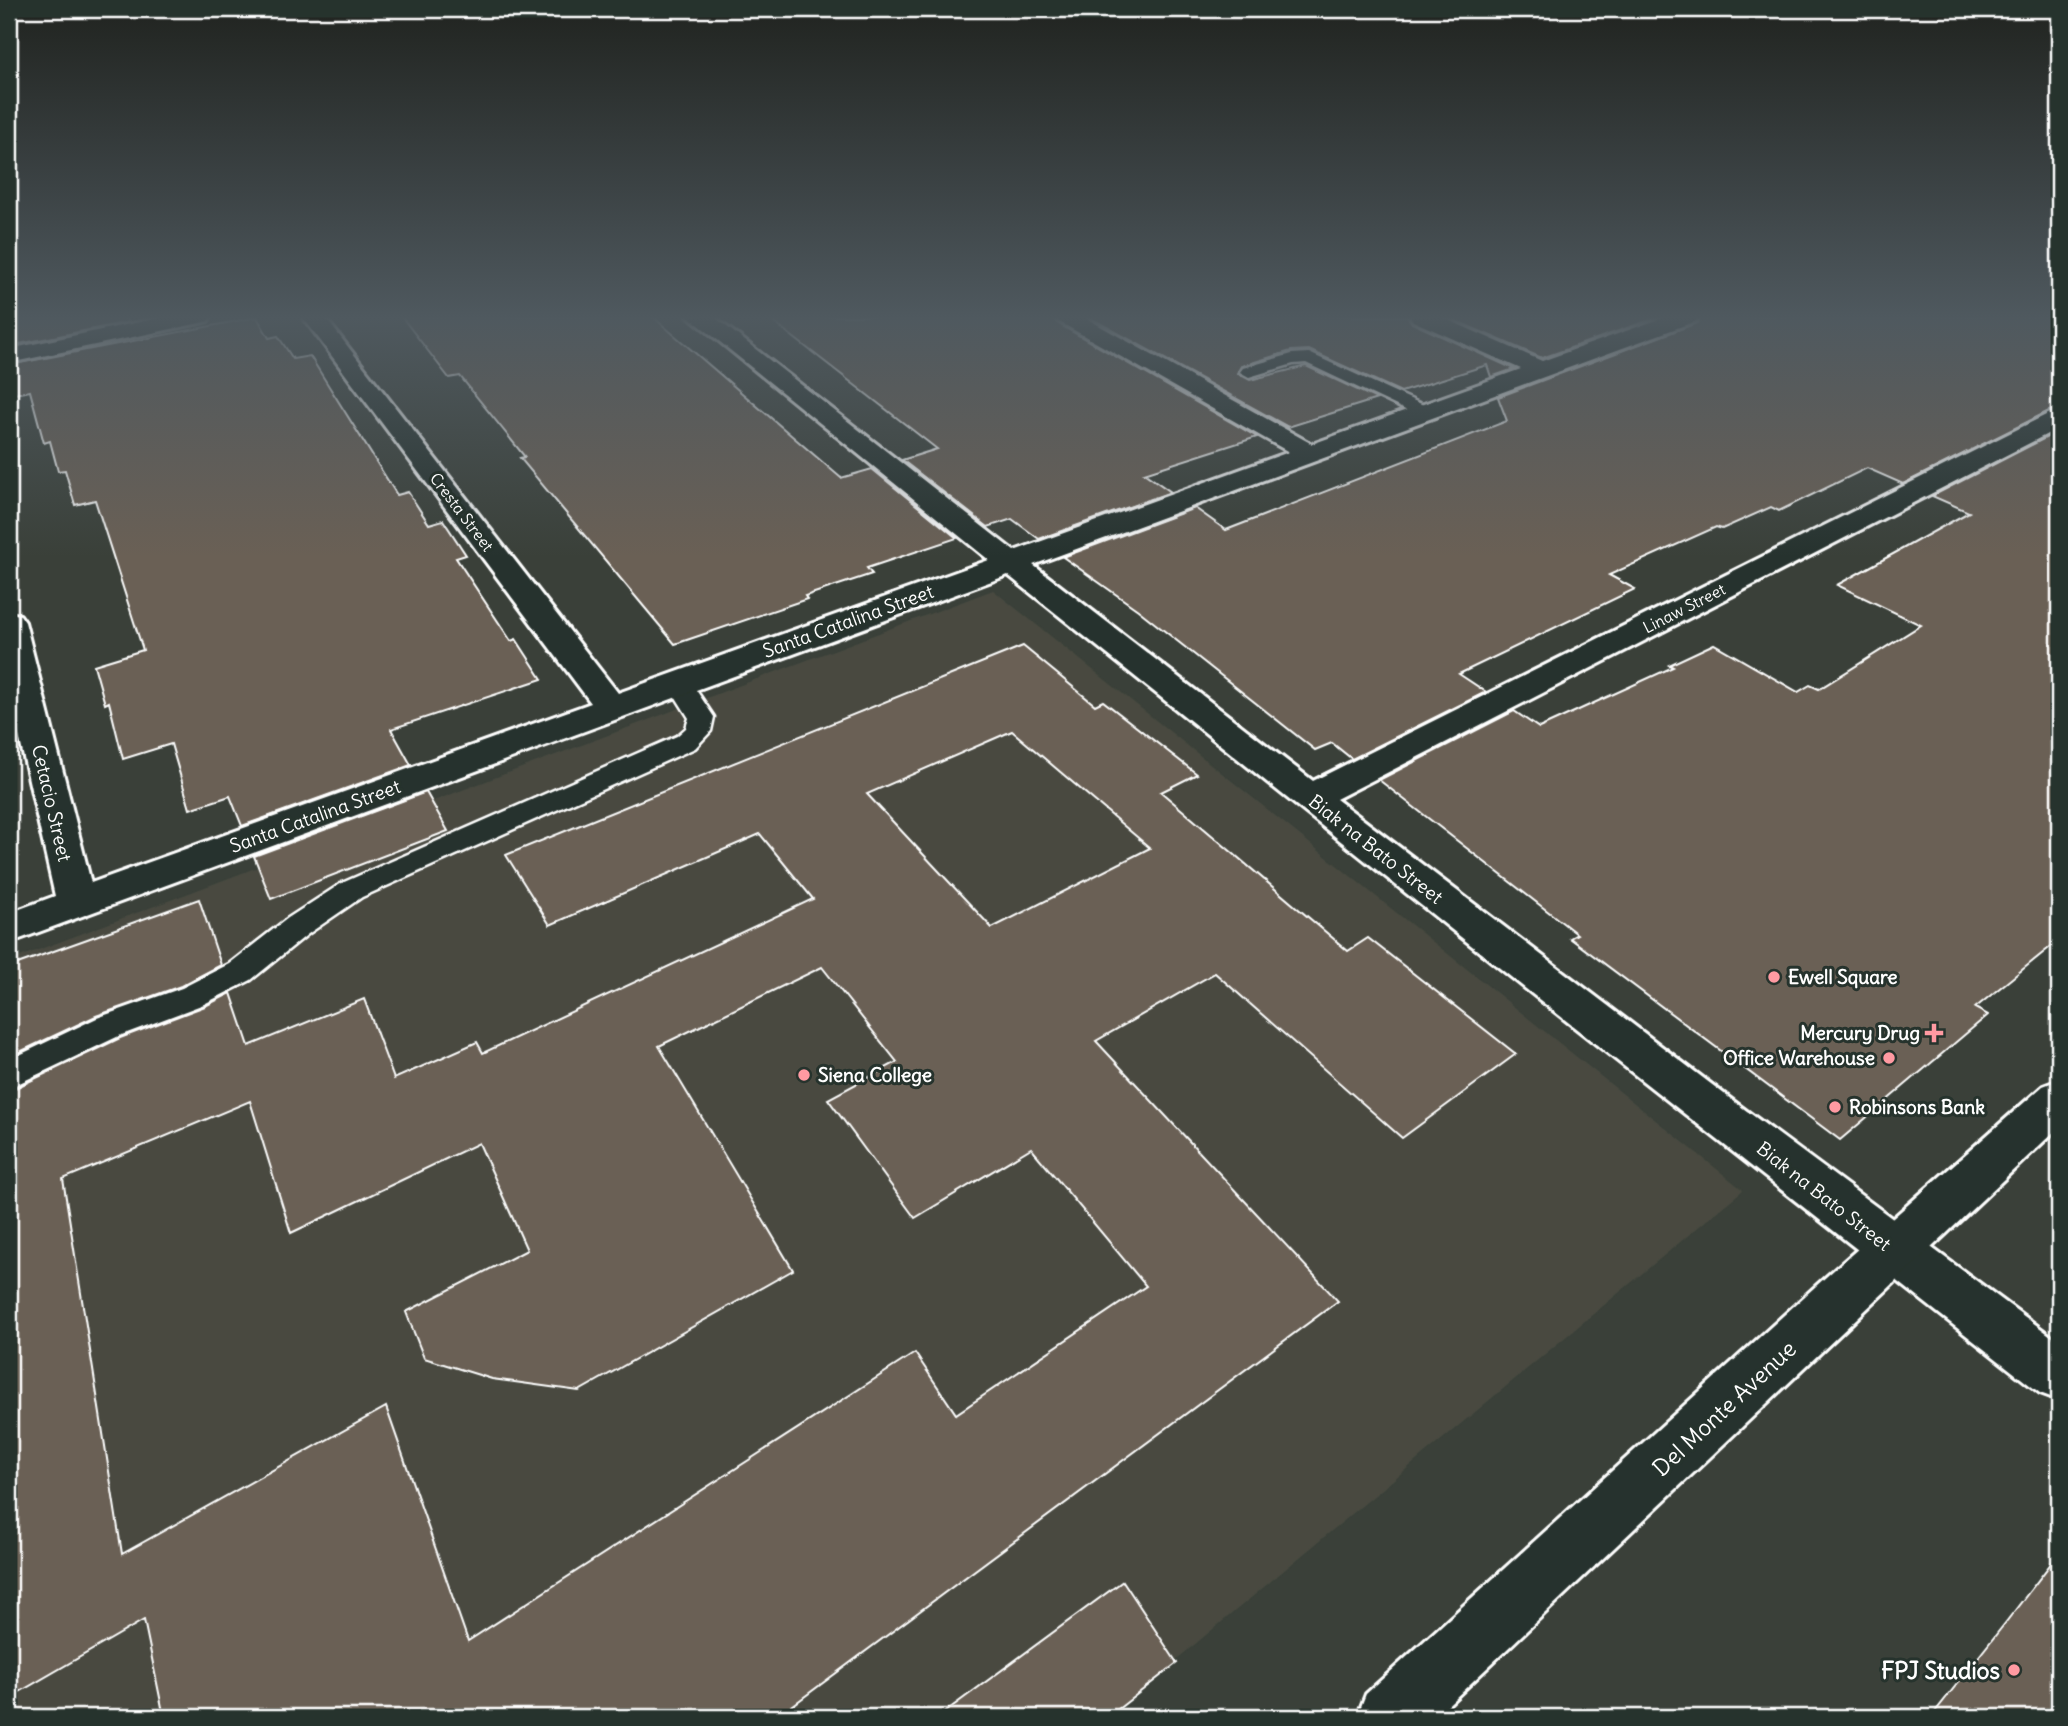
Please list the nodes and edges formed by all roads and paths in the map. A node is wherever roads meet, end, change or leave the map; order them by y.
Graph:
1 (374, 397) edge
2 (801, 397) edge
3 (1209, 397) edge
4 (1391, 397) edge
5 (1466, 397) edge
6 (1424, 412) junction
7 (2059, 418) edge
8 (1310, 453) junction
9 (1010, 562) junction
10 (9, 622) edge
11 (679, 683) junction
12 (612, 708) junction
13 (1309, 798) junction
14 (76, 903) junction
15 (9, 928) edge
16 (9, 1075) edge
17 (2059, 1099) edge
18 (1893, 1249) junction
19 (2059, 1374) edge
20 (1389, 1717) edge

1 - 12 street, Cresta Street
2 - 9 street, Biak na Bato Street
3 - 8 street
4 - 6 lane
5 - 6 street, Santa Catalina Street
6 - 8 street, Santa Catalina Street
7 - 13 street, Linaw Street
8 - 9 street, Santa Catalina Street
9 - 11 street, Santa Catalina Street
9 - 13 street, Biak na Bato Street
10 - 14 street, Cetacio Street
11 - 12 street, Santa Catalina Street
11 - 16 lane
12 - 14 street, Santa Catalina Street
13 - 18 street, Biak na Bato Street
14 - 15 street, Santa Catalina Street
17 - 18 street, Del Monte Avenue
18 - 19 street, Biak na Bato Street
18 - 20 street, Del Monte Avenue

